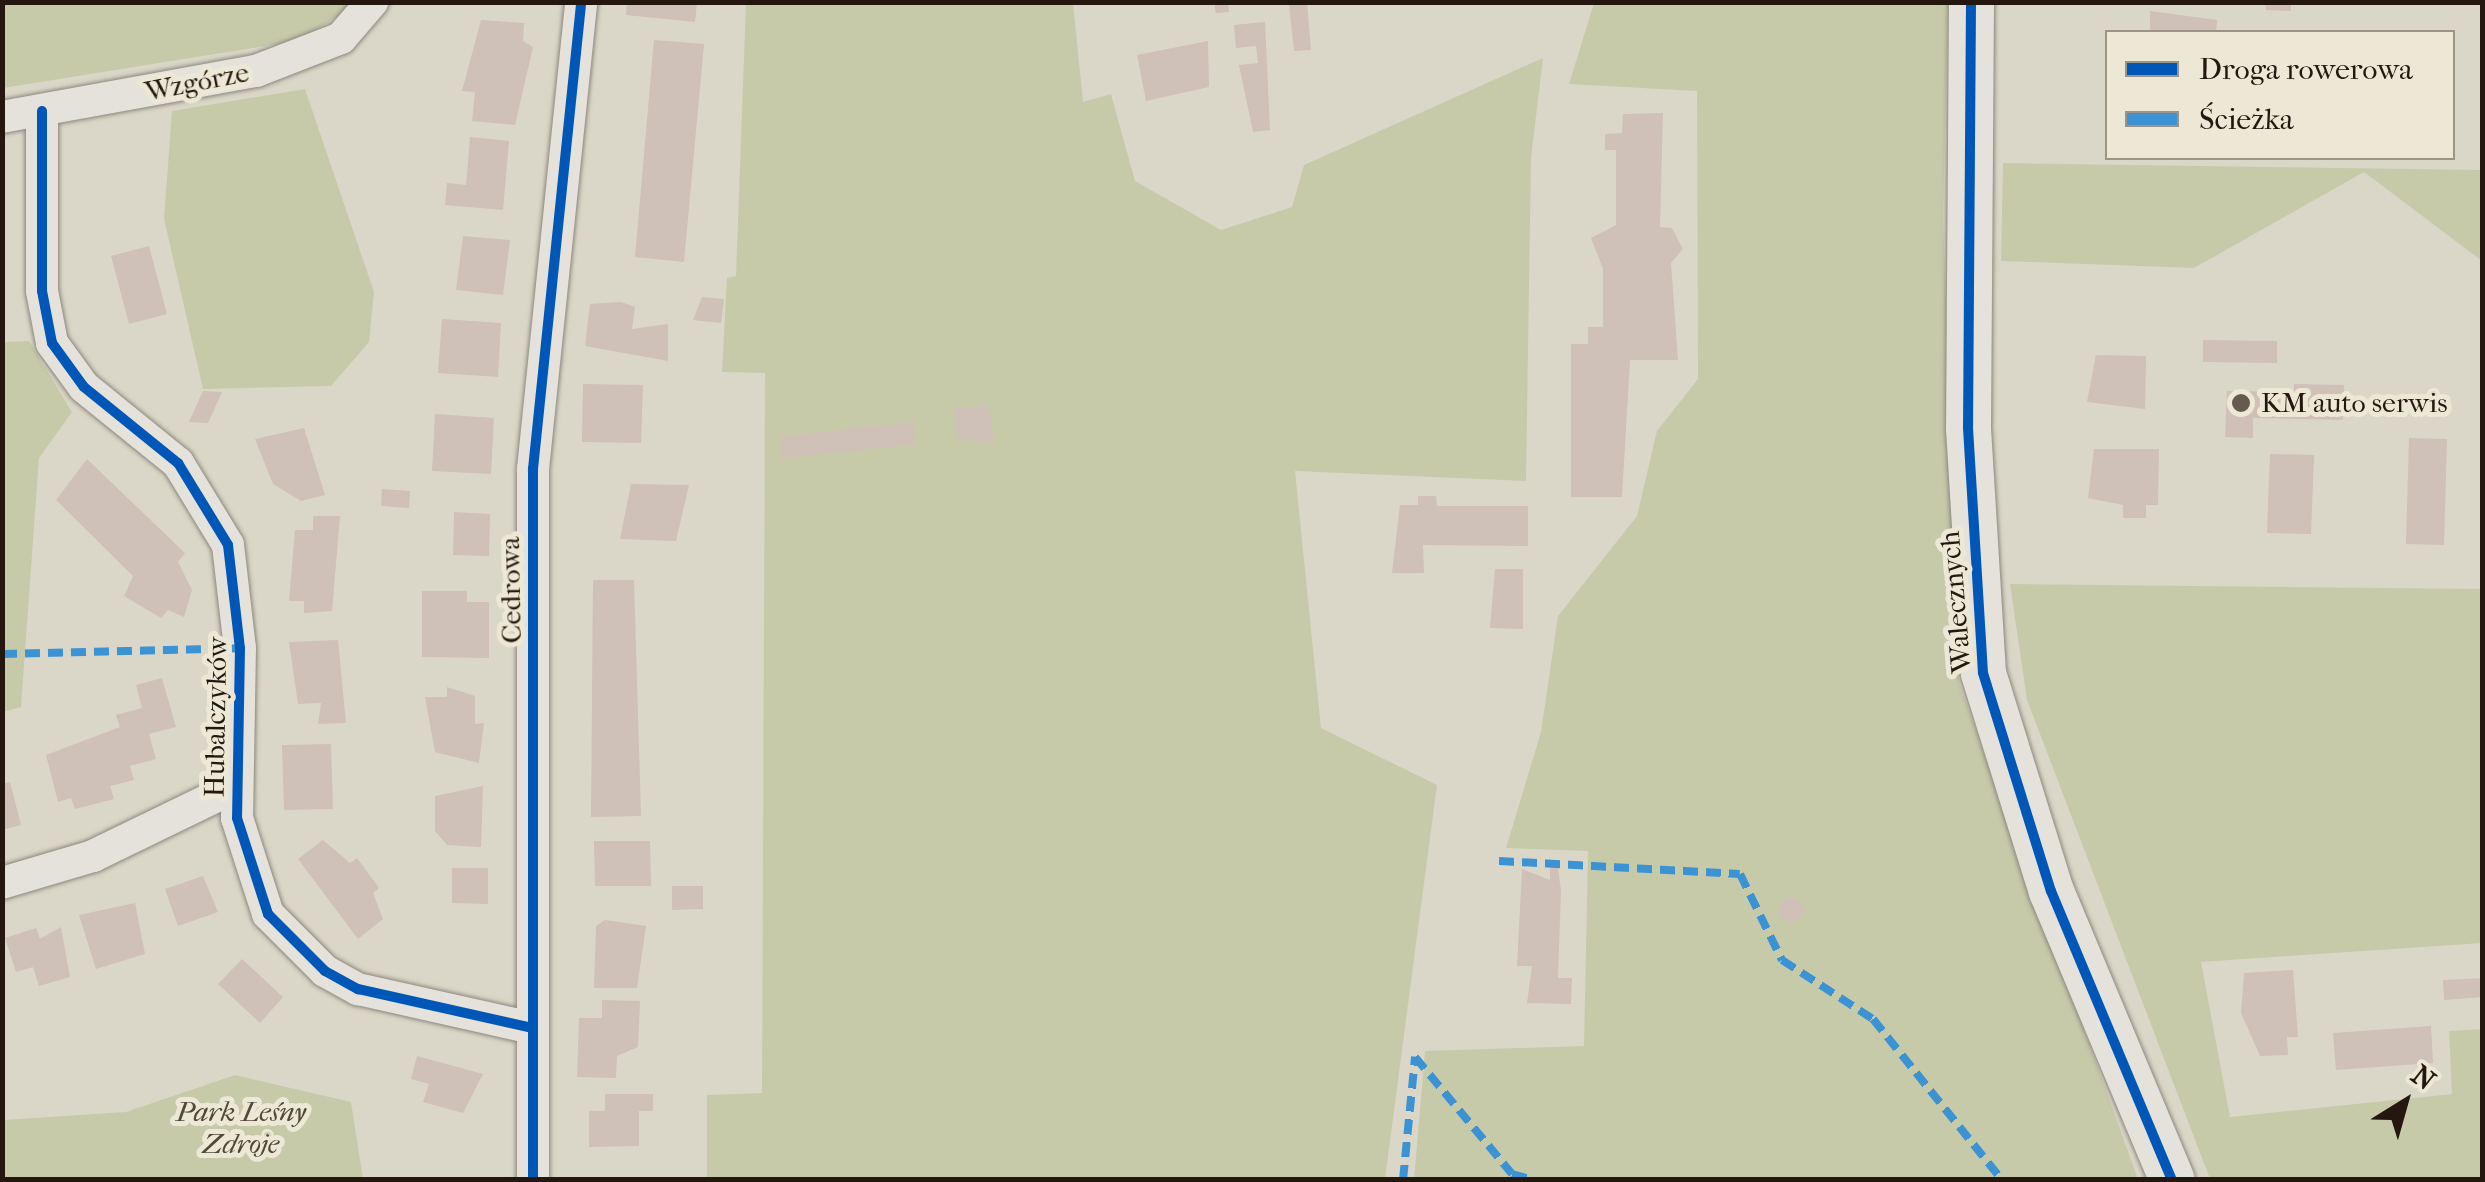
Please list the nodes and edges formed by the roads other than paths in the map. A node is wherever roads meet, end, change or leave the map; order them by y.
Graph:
1 (372, 2) edge
2 (581, 2) edge
3 (1970, 2) edge
4 (42, 111) junction
5 (2, 117) edge
6 (237, 786) junction
7 (2, 883) edge
8 (533, 1028) junction
9 (2165, 1175) edge
10 (533, 1180) edge

1 - 4 street, Wzgórze
2 - 8 street, Cedrowa
3 - 9 street, Walecznych
4 - 5 street, Wzgórze
4 - 6 street, Hubalczyków
6 - 7 street, Hubalczyków
6 - 8 street, Hubalczyków
8 - 10 street, Cedrowa

